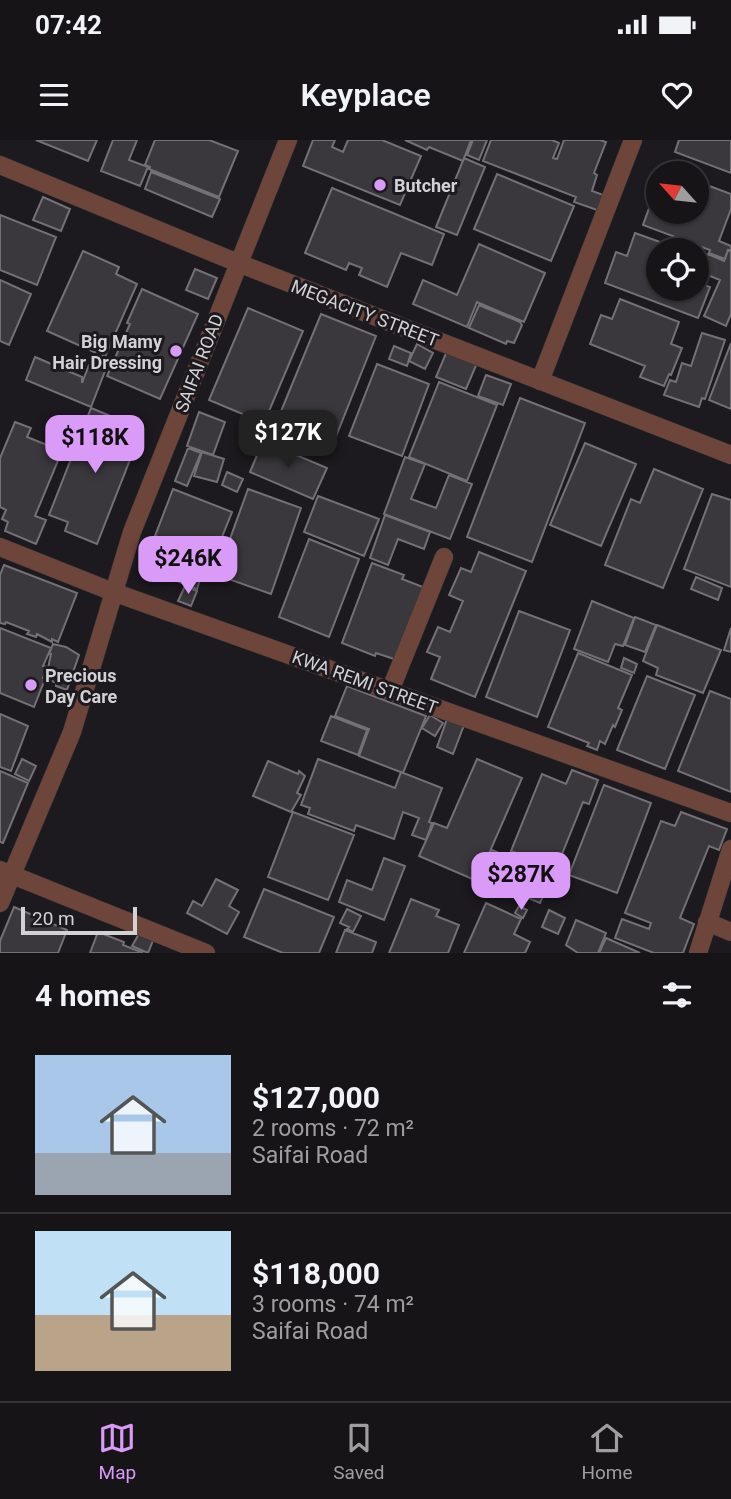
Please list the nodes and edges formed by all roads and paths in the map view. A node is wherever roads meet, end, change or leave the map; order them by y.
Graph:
1 (288, 140) edge
2 (633, 140) edge
3 (0, 166) edge
4 (238, 263) junction
5 (540, 381) junction
6 (731, 455) edge
7 (0, 547) edge
8 (444, 557) dead end
9 (113, 592) junction
10 (390, 691) junction
11 (731, 813) edge
12 (731, 849) edge
13 (7, 872) edge
14 (0, 903) edge
15 (708, 922) junction
16 (731, 932) edge
17 (206, 953) edge
18 (698, 953) edge

1 - 4 street, SAIFAI ROAD
2 - 5 street
3 - 4 street, MEGACITY STREET
4 - 5 street, MEGACITY STREET
4 - 9 street, SAIFAI ROAD
5 - 6 street, MEGACITY STREET
7 - 9 street, KWA REMI STREET
8 - 10 street
9 - 10 street, KWA REMI STREET
9 - 13 street, SAIFAI ROAD
10 - 11 street, KWA REMI STREET
12 - 15 street
13 - 14 street, SAIFAI ROAD
13 - 17 street
15 - 16 street
15 - 18 street

